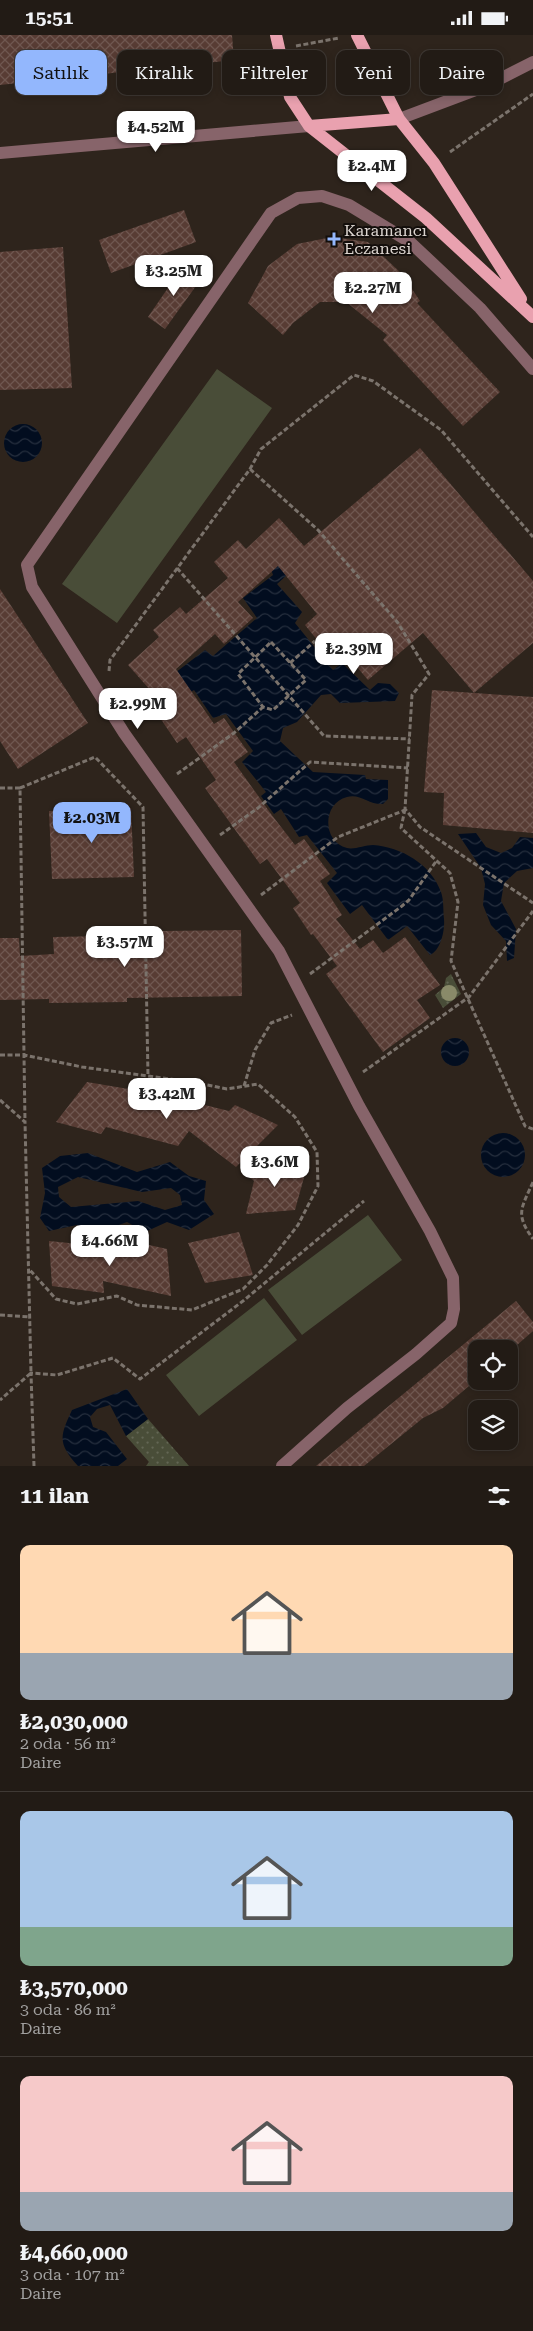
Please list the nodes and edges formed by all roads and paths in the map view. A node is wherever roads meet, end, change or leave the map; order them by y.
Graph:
1 (276, 35) edge
2 (352, 36) edge
3 (278, 49) junction
4 (533, 62) edge
5 (533, 94) edge
6 (399, 119) junction
7 (309, 126) junction
8 (0, 153) edge
9 (434, 163) junction
10 (532, 315) edge
11 (533, 369) edge
12 (250, 469) junction
13 (533, 537) edge
14 (177, 568) junction
15 (315, 641) dead end
16 (254, 657) junction
17 (290, 663) junction
18 (113, 679) dead end
19 (289, 696) junction
20 (263, 707) junction
21 (410, 739) junction
22 (408, 768) junction
23 (173, 778) dead end
24 (20, 788) junction
25 (0, 789) edge
26 (405, 809) junction
27 (216, 839) dead end
28 (437, 859) junction
29 (257, 897) dead end
30 (533, 903) edge
31 (533, 911) edge
32 (307, 969) dead end
33 (310, 974) junction
34 (314, 983) dead end
35 (469, 997) junction
36 (309, 1009) junction
37 (0, 1055) edge
38 (24, 1055) junction
39 (360, 1067) dead end
40 (363, 1073) junction
41 (148, 1076) junction
42 (367, 1081) dead end
43 (244, 1086) junction
44 (0, 1100) edge
45 (26, 1122) junction
46 (533, 1130) edge
47 (533, 1183) edge
48 (364, 1201) dead end
49 (533, 1239) edge
50 (29, 1269) junction
51 (0, 1315) edge
52 (30, 1317) junction
53 (31, 1373) junction
54 (0, 1400) edge
55 (34, 1466) edge
56 (282, 1466) edge

1 - 3 main road
2 - 3 path
2 - 6 main road
3 - 7 main road
4 - 6 street
5 - 9 path
6 - 7 main road
6 - 9 main road
7 - 8 street
7 - 10 main road
9 - 10 main road
11 - 36 street
12 - 13 path
12 - 14 path
12 - 21 path
14 - 16 path
14 - 18 path
15 - 17 path
16 - 17 path
16 - 19 path
16 - 20 path
17 - 19 path
19 - 20 path
19 - 21 path
20 - 23 path
21 - 22 path
22 - 26 path
22 - 27 path
24 - 25 path
24 - 38 path
24 - 41 path
26 - 28 path
26 - 29 path
26 - 30 path
28 - 33 path
28 - 35 path
31 - 35 path
32 - 33 path
33 - 34 path
35 - 40 path
35 - 46 path
36 - 43 path
36 - 56 street
37 - 38 path
38 - 41 path
38 - 45 path
39 - 40 path
40 - 42 path
41 - 43 path
43 - 50 path
44 - 45 path
45 - 50 path
47 - 49 path
48 - 53 path
50 - 52 path
51 - 52 path
52 - 53 path
53 - 54 path
53 - 55 path

